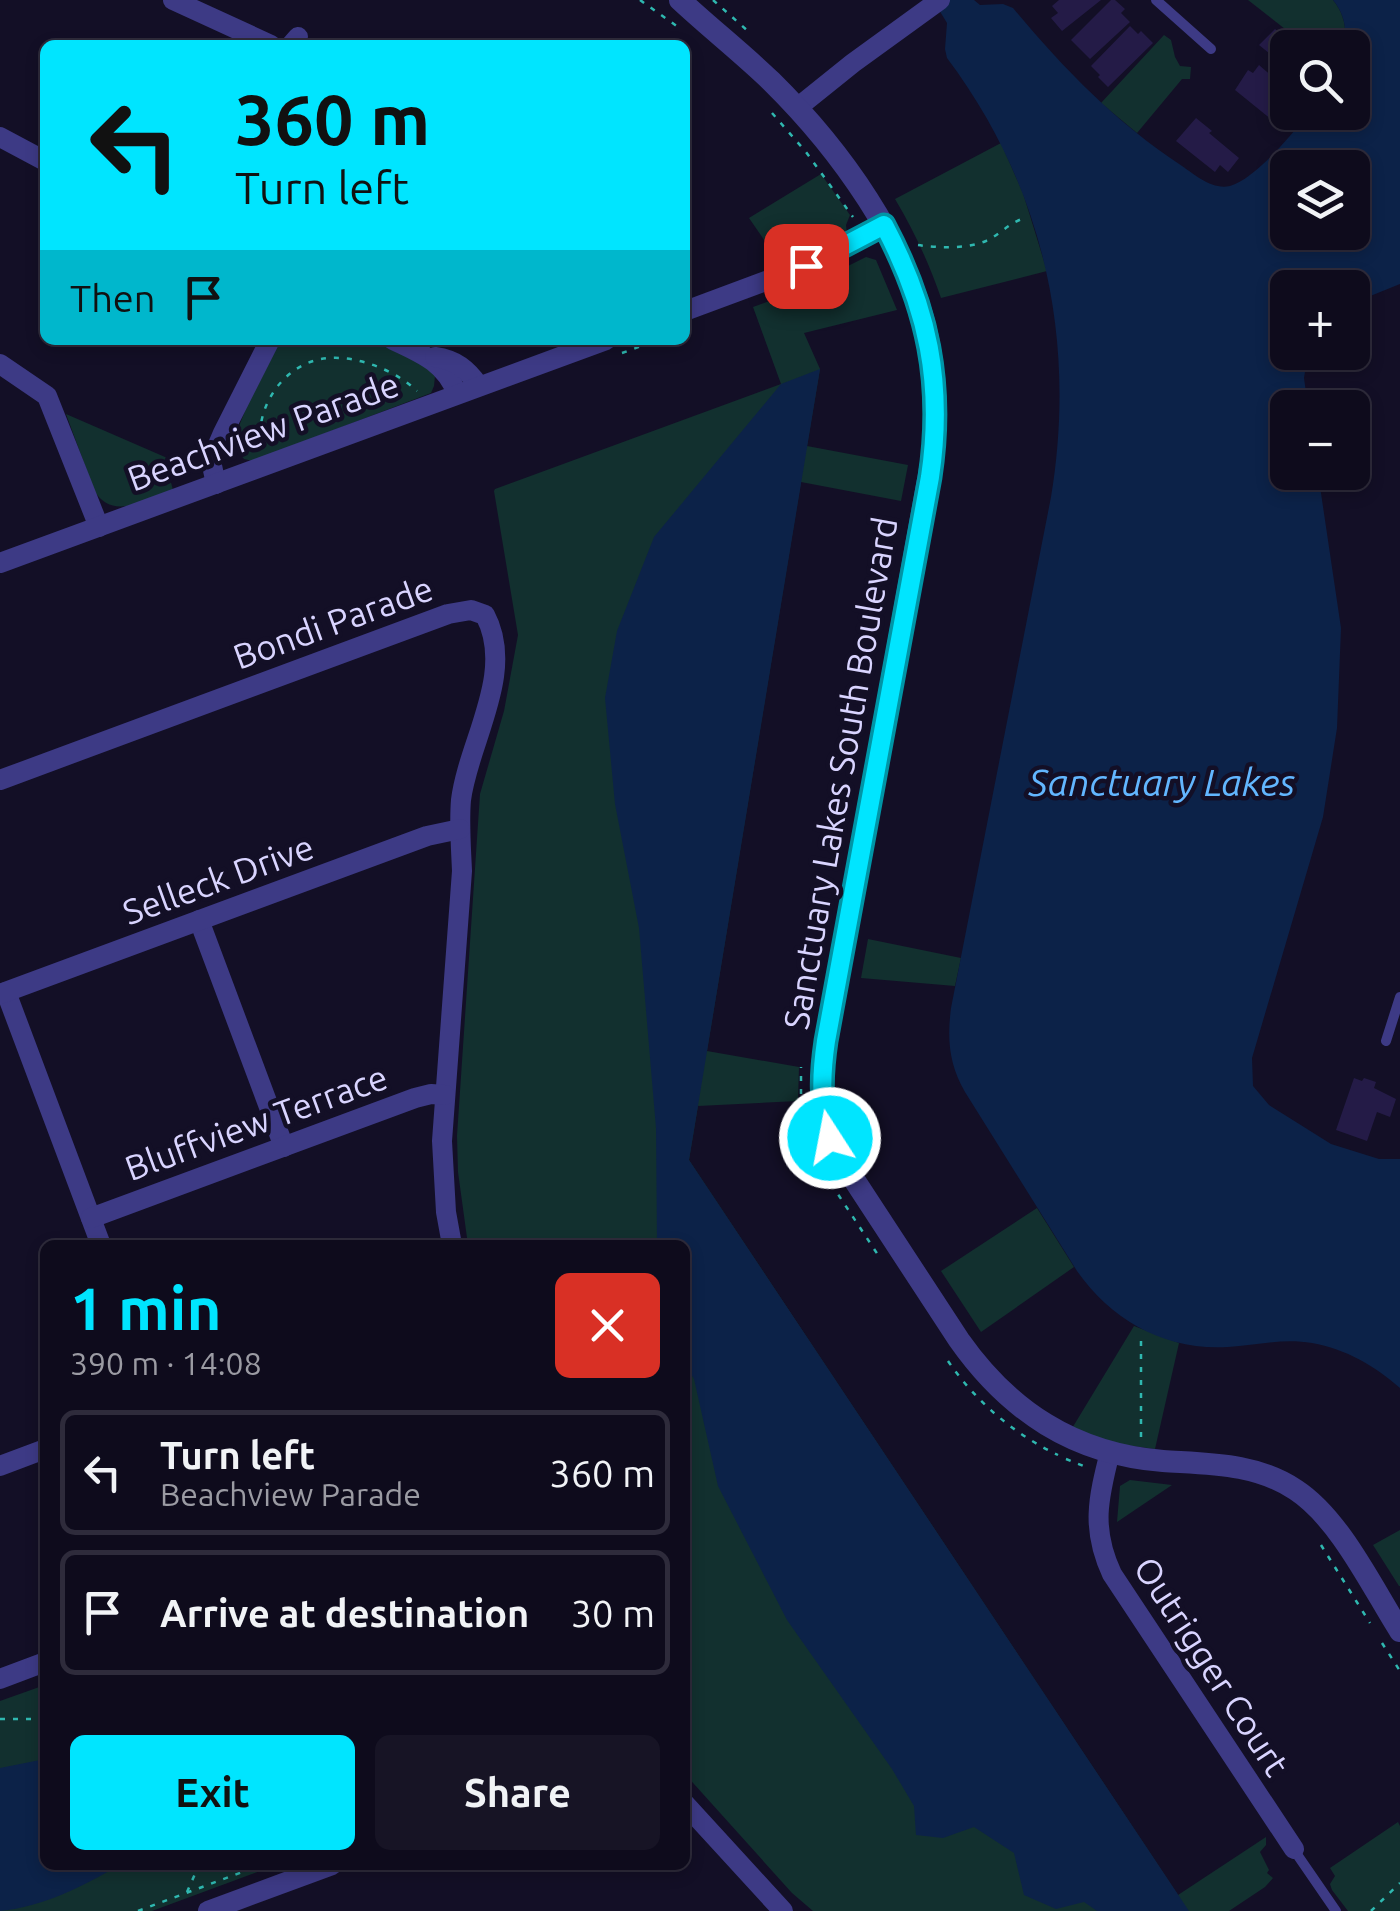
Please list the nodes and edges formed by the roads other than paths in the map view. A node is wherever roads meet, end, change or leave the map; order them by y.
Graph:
1 (173, 0) edge
2 (1156, 0) edge
3 (681, 2) edge
4 (938, 2) edge
5 (261, 40) edge
6 (1211, 49) dead end
7 (796, 108) junction
8 (0, 137) edge
9 (40, 158) edge
10 (874, 231) junction
11 (690, 309) edge
12 (267, 345) edge
13 (404, 345) edge
14 (592, 345) edge
15 (428, 356) junction
16 (0, 364) edge
17 (479, 386) junction
18 (458, 394) junction
19 (225, 480) junction
20 (99, 527) junction
21 (0, 563) edge
22 (0, 780) edge
23 (460, 830) junction
24 (200, 920) junction
25 (3, 993) edge
26 (1400, 996) edge
27 (1386, 1041) dead end
28 (445, 1095) junction
29 (284, 1147) junction
30 (91, 1218) junction
31 (99, 1240) edge
32 (451, 1240) edge
33 (40, 1451) edge
34 (1108, 1463) junction
35 (0, 1466) edge
36 (1400, 1632) edge
37 (40, 1664) edge
38 (0, 1679) edge
39 (690, 1810) edge
40 (1294, 1849) joint
41 (319, 1870) edge
42 (776, 1909) edge
43 (208, 1911) edge
44 (1336, 1911) edge

1 - 5 street
2 - 6 lane
3 - 7 street, Sanctuary Lakes South Boulevard
4 - 7 street
7 - 10 street, Sanctuary Lakes South Boulevard
8 - 9 street
10 - 11 street
10 - 34 street, Sanctuary Lakes South Boulevard
12 - 19 street
13 - 15 street
14 - 17 street, Beachview Parade
15 - 17 street
15 - 18 street
16 - 20 street
17 - 18 street, Beachview Parade
18 - 19 street, Beachview Parade
19 - 20 street, Beachview Parade
20 - 21 street, Beachview Parade
22 - 23 street, Bondi Parade
23 - 24 street, Selleck Drive
23 - 28 street, Bondi Parade
24 - 25 street, Selleck Drive
24 - 29 street
25 - 30 street
26 - 27 lane
28 - 29 street, Bluffview Terrace
28 - 32 street, Bondi Parade
29 - 30 street, Bluffview Terrace
30 - 31 street
33 - 35 street
34 - 36 street, Sanctuary Lakes South Boulevard
34 - 40 street, Outrigger Court
37 - 38 street
39 - 42 street
40 - 44 lane
41 - 43 street

